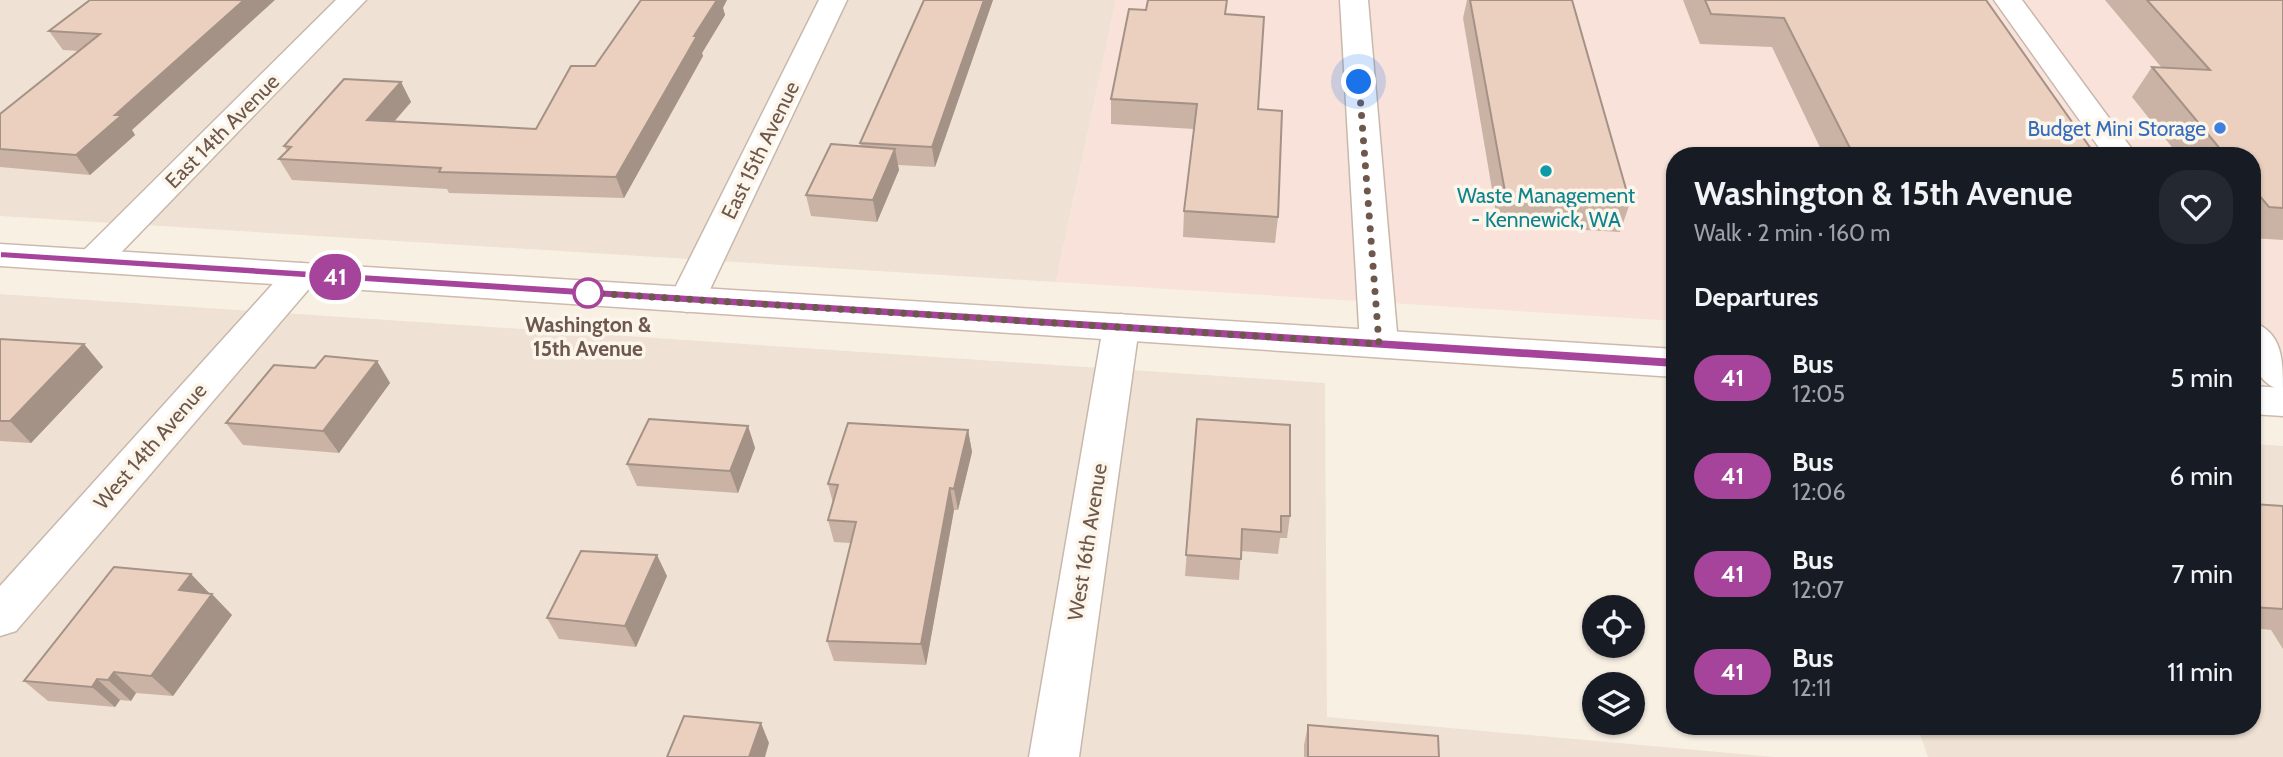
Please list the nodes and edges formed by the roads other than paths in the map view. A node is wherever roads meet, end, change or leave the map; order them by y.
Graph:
1 (352, 0) edge
2 (833, 0) edge
3 (1354, 0) edge
4 (2008, 0) edge
5 (2114, 147) edge
6 (0, 255) edge
7 (93, 261) junction
8 (301, 275) junction
9 (687, 300) junction
10 (1121, 327) junction
11 (1379, 344) junction
12 (2261, 347) edge
13 (1666, 362) edge
14 (2283, 377) edge
15 (2261, 401) edge
16 (2283, 402) edge
17 (0, 618) edge
18 (1054, 757) edge

1 - 7 street, East 14th Avenue
2 - 9 street, East 15th Avenue
3 - 11 street
4 - 5 street
6 - 7 street
7 - 8 street
8 - 9 street
8 - 17 street, West 14th Avenue
9 - 10 street
10 - 11 street
10 - 18 street, West 16th Avenue
11 - 13 street
12 - 14 street
15 - 16 street

